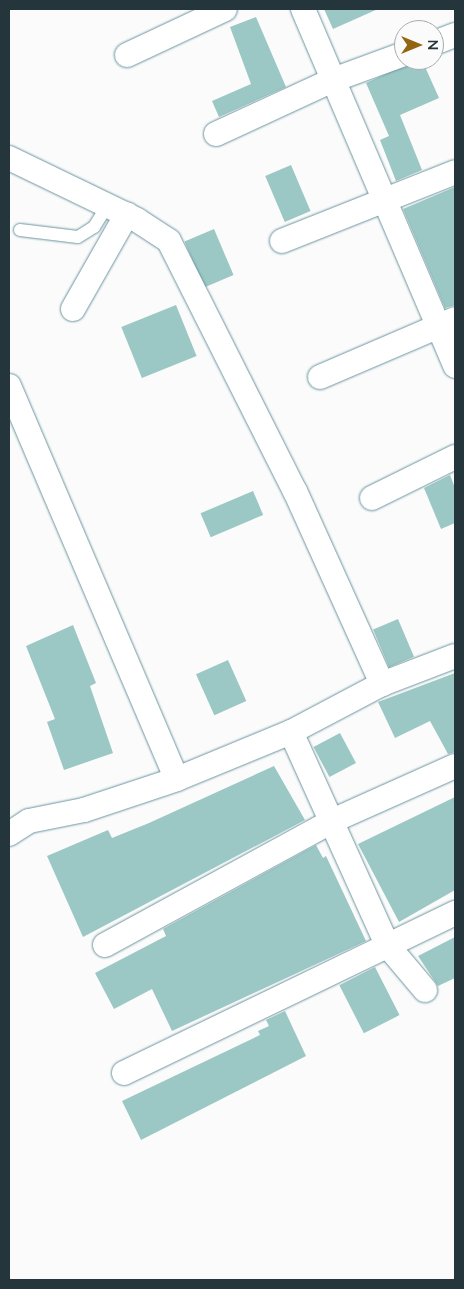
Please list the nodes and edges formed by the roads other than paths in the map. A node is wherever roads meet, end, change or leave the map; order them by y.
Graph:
1 (225, 9) edge
2 (303, 9) edge
3 (127, 55) dead end
4 (394, 58) edge
5 (333, 80) junction
6 (216, 134) dead end
7 (9, 158) edge
8 (455, 172) edge
9 (385, 201) junction
10 (117, 210) junction
11 (20, 230) dead end
12 (282, 242) dead end
13 (73, 309) dead end
14 (447, 322) edge
15 (455, 366) edge
16 (320, 377) dead end
17 (9, 386) edge
18 (455, 456) edge
19 (372, 498) dead end
20 (455, 656) edge
21 (382, 684) junction
22 (291, 732) junction
23 (455, 766) edge
24 (177, 779) junction
25 (332, 821) junction
26 (9, 834) edge
27 (455, 913) edge
28 (105, 945) dead end
29 (387, 945) junction
30 (425, 990) dead end
31 (124, 1073) dead end

1 - 3 street
2 - 5 street
4 - 5 street
5 - 6 street
5 - 9 street
7 - 10 street
8 - 9 street
9 - 12 street
9 - 14 street
10 - 11 lane
10 - 13 street
10 - 21 street
14 - 15 street
14 - 16 street
17 - 24 street
18 - 19 street
20 - 21 street
21 - 22 street
22 - 24 street
22 - 25 street
23 - 25 street
24 - 26 street
25 - 28 street
25 - 29 street
27 - 29 street
29 - 30 street
29 - 31 street

